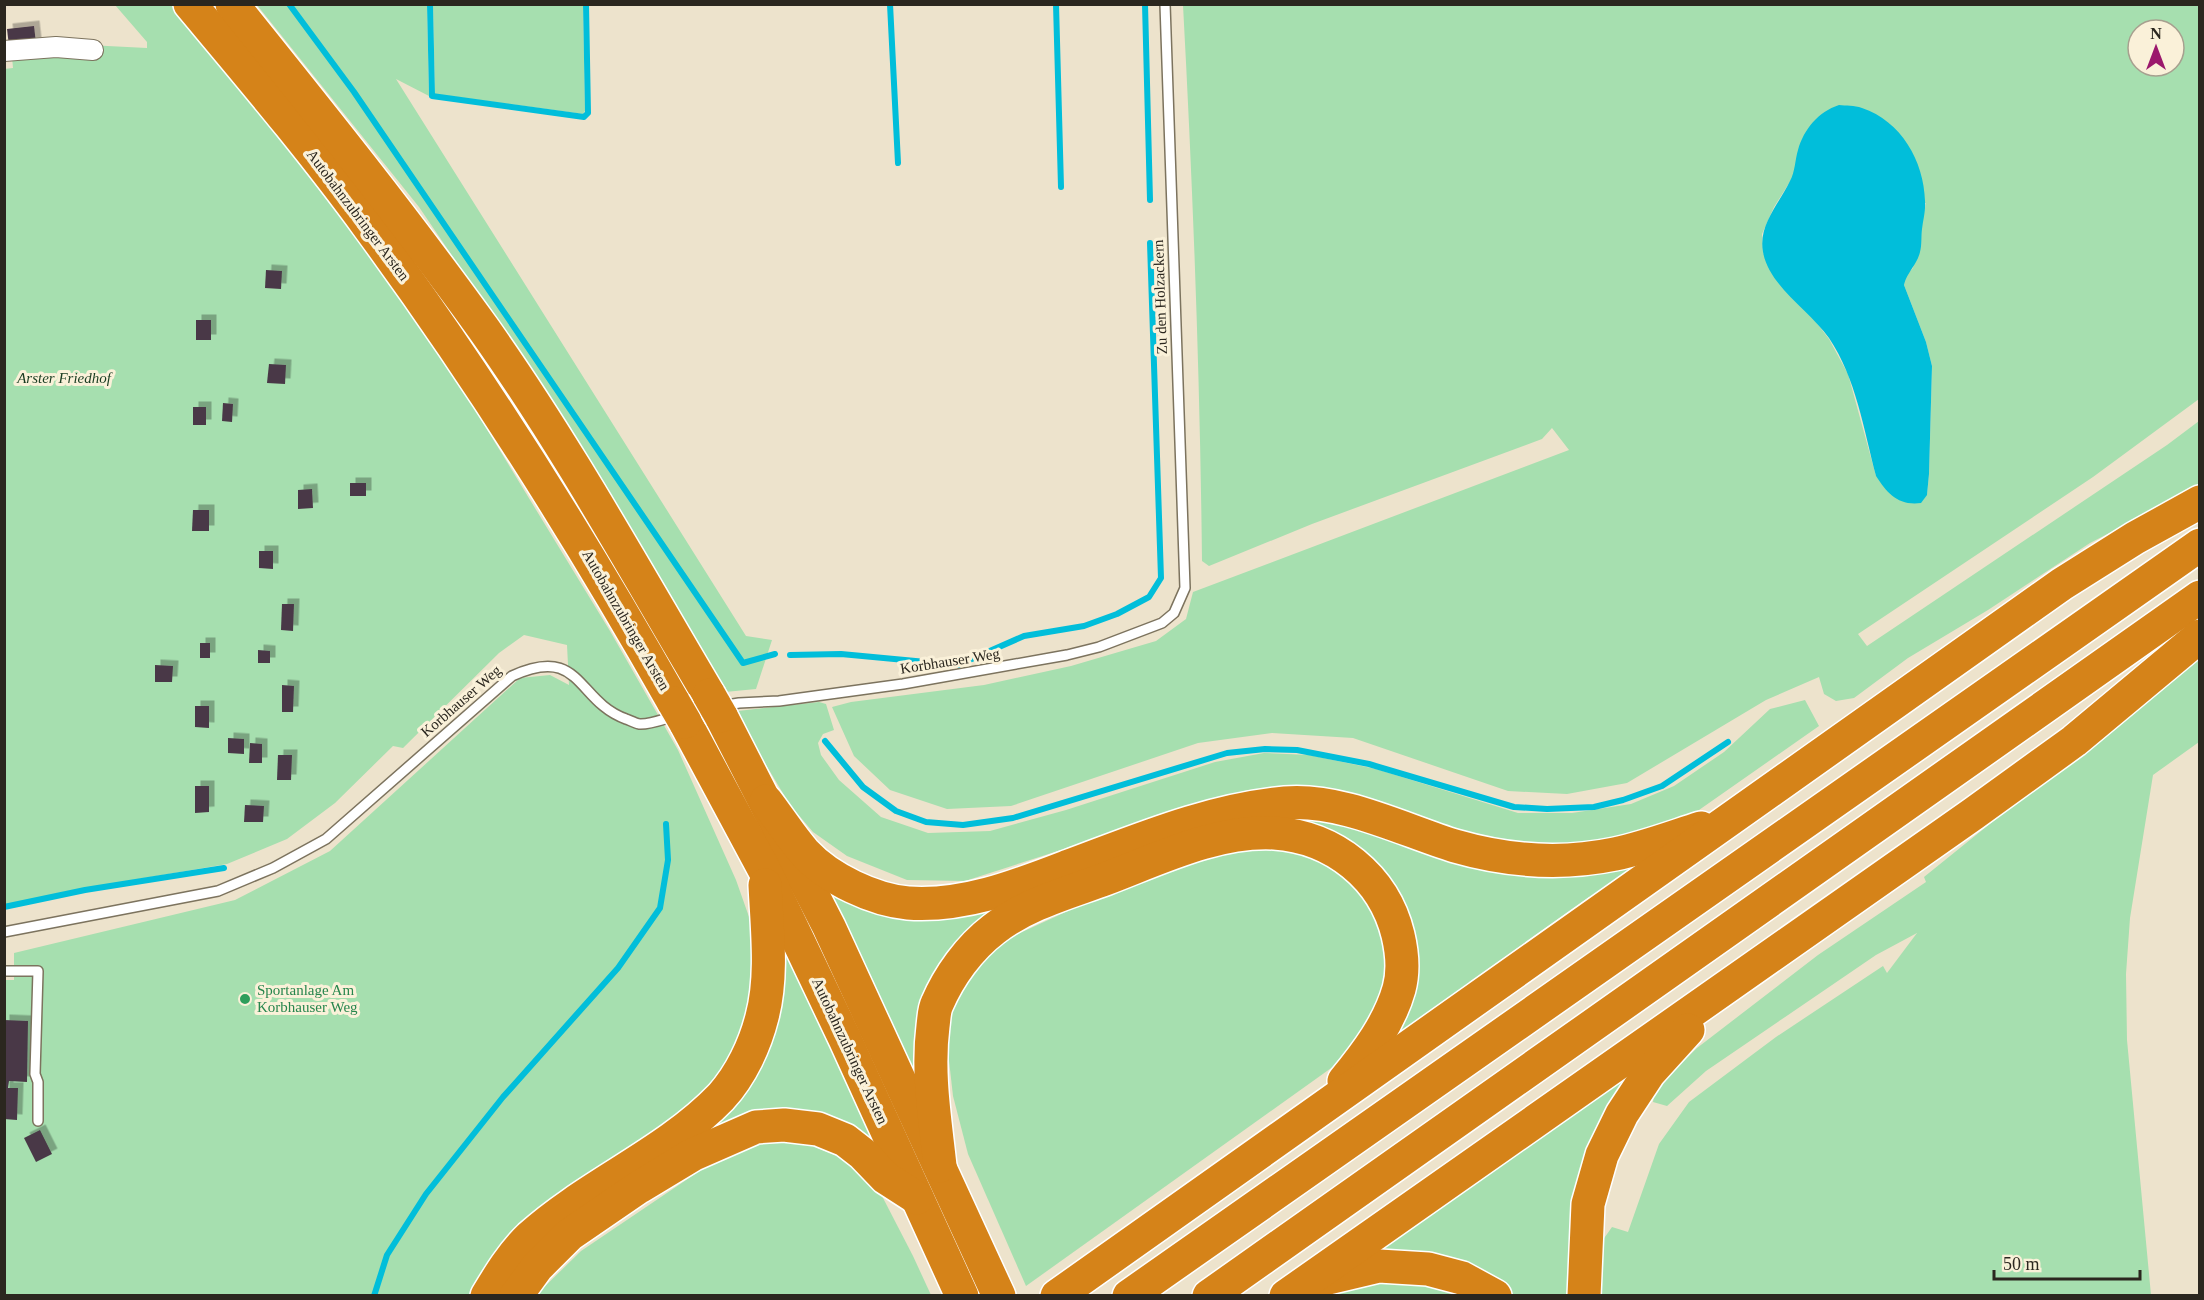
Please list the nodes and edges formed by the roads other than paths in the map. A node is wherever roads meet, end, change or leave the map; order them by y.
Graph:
1 (190, 4) edge
2 (232, 4) edge
3 (1165, 4) edge
4 (93, 50) dead end
5 (4, 51) edge
6 (2199, 502) edge
7 (2199, 545) edge
8 (1185, 588) joint
9 (2199, 597) edge
10 (2199, 636) edge
11 (698, 710) junction
12 (766, 801) junction
13 (1735, 816) junction
14 (765, 871) junction
15 (4, 932) edge
16 (4, 971) edge
17 (1722, 991) junction
18 (1320, 1110) junction
19 (38, 1120) dead end
20 (940, 1166) junction
21 (919, 1200) junction
22 (1295, 1290) edge
23 (997, 1292) edge
24 (487, 1296) edge
25 (516, 1296) edge
26 (962, 1296) edge
27 (1057, 1296) edge
28 (1129, 1296) edge
29 (1209, 1296) edge
30 (1495, 1296) edge
31 (1584, 1296) edge

1 - 11 highway, Autobahnzubringer Arsten
2 - 11 highway, Autobahnzubringer Arsten
3 - 8 lane, Zu den Holzackern
4 - 5 street
6 - 13 highway
7 - 28 highway
8 - 11 lane, Korbhauser Weg
9 - 29 highway
10 - 17 highway
11 - 12 highway, Autobahnzubringer Arsten
11 - 14 highway, Autobahnzubringer Arsten
11 - 15 lane, Korbhauser Weg
12 - 13 highway
12 - 20 highway, Autobahnzubringer Arsten
13 - 18 highway
14 - 21 highway, Autobahnzubringer Arsten
14 - 24 highway
16 - 19 lane
17 - 22 highway
17 - 31 highway
18 - 20 highway
18 - 27 highway
20 - 23 highway, Autobahnzubringer Arsten
21 - 25 highway
21 - 26 highway, Autobahnzubringer Arsten
22 - 30 highway

